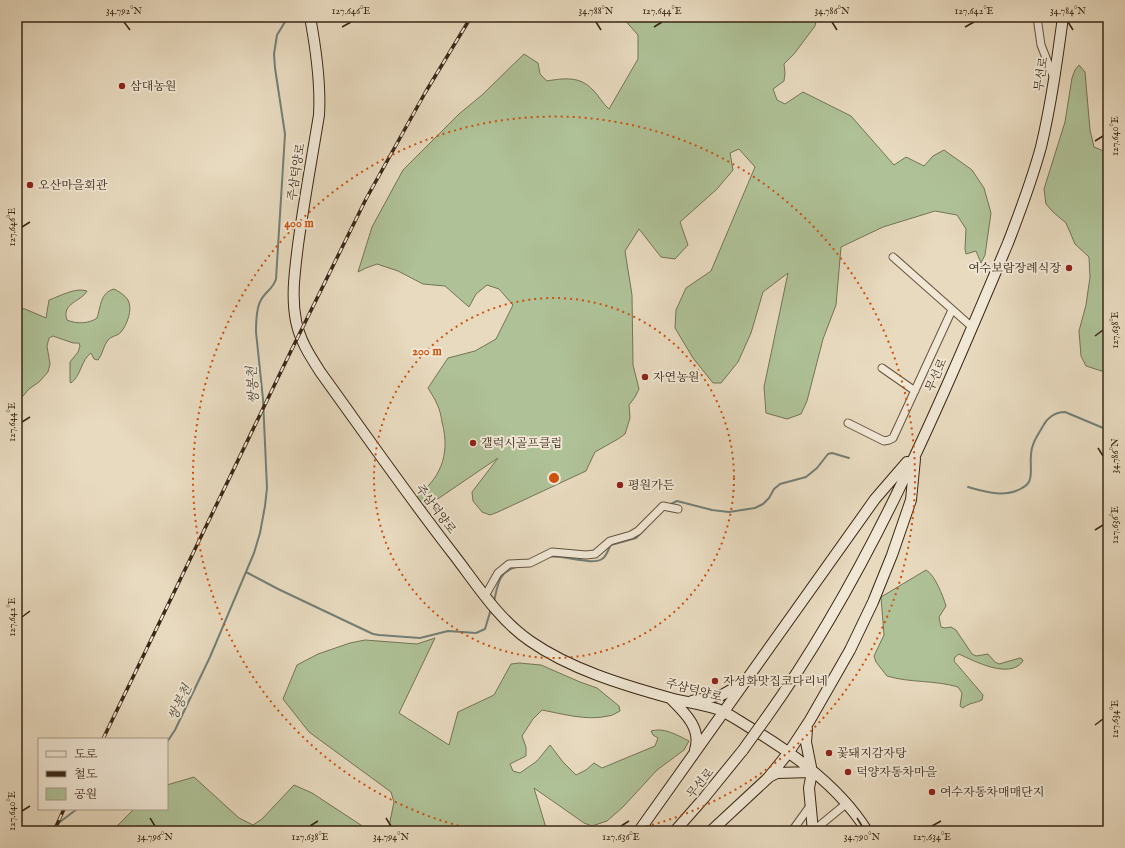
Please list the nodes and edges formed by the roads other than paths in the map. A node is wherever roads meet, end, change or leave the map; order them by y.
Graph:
1 (1037, 17) edge
2 (1063, 17) edge
3 (310, 19) edge
4 (1054, 78) junction
5 (892, 257) dead end
6 (952, 310) junction
7 (972, 327) junction
8 (882, 368) dead end
9 (914, 391) junction
10 (848, 424) dead end
11 (916, 451) junction
12 (678, 509) dead end
13 (486, 598) junction
14 (747, 679) junction
15 (670, 698) junction
16 (686, 701) junction
17 (723, 712) junction
18 (810, 720) junction
19 (789, 752) junction
20 (694, 754) junction
21 (812, 772) junction
22 (768, 778) junction
23 (847, 803) junction
24 (810, 806) junction
25 (639, 831) edge
26 (675, 831) edge
27 (711, 831) edge
28 (792, 831) edge
29 (813, 831) edge
30 (867, 831) edge

1 - 4 street
2 - 4 street, 무선로
3 - 13 street, 주삼덕양로
4 - 7 street, 무선로
5 - 6 street
6 - 7 street
6 - 9 street
7 - 11 street, 무선로
8 - 9 street
9 - 10 street
11 - 14 street
11 - 18 street
11 - 26 street, 무선로, bridge
12 - 13 street
13 - 15 street, 주삼덕양로
14 - 16 street
14 - 17 street
15 - 16 street, 주삼덕양로
15 - 20 street
16 - 17 street, 주삼덕양로
17 - 19 street, 주삼덕양로
17 - 20 street
18 - 19 street
18 - 21 street
19 - 21 street, 주삼덕양로
19 - 22 street
20 - 25 street
21 - 22 street
21 - 23 street, 주삼덕양로
21 - 24 street
22 - 27 street
23 - 29 street
23 - 30 street, 주삼덕양로
24 - 28 street
24 - 29 street

